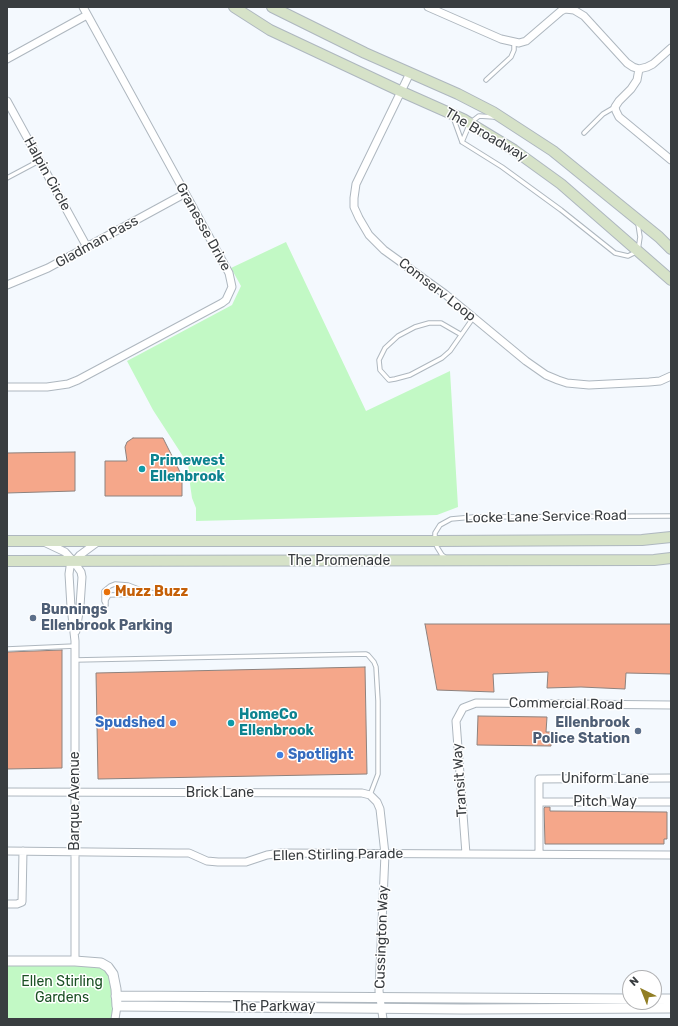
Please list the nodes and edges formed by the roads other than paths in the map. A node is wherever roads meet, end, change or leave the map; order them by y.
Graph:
1 (83, 7) edge
2 (234, 7) edge
3 (272, 7) edge
4 (428, 7) edge
5 (570, 8) edge
6 (87, 15) junction
7 (514, 43) junction
8 (671, 48) edge
9 (7, 59) edge
10 (639, 69) junction
11 (410, 73) junction
12 (486, 80) dead end
13 (400, 91) junction
14 (7, 101) edge
15 (615, 107) junction
16 (9, 110) edge
17 (452, 114) junction
18 (506, 120) junction
19 (470, 123) junction
20 (584, 133) dead end
21 (462, 142) junction
22 (40, 160) junction
23 (671, 160) edge
24 (7, 178) edge
25 (184, 194) junction
26 (638, 221) junction
27 (87, 247) junction
28 (671, 249) edge
29 (638, 251) junction
30 (671, 280) edge
31 (7, 285) edge
32 (472, 318) junction
33 (460, 334) junction
34 (671, 376) edge
35 (7, 387) edge
36 (671, 516) edge
37 (671, 537) edge
38 (7, 540) edge
39 (39, 541) junction
40 (99, 541) junction
41 (435, 541) junction
42 (671, 558) edge
43 (448, 560) junction
44 (7, 562) edge
45 (74, 562) junction
46 (106, 605) joint
47 (75, 644) junction
48 (7, 649) edge
49 (75, 660) junction
50 (671, 705) edge
51 (463, 708) joint
52 (671, 778) edge
53 (7, 792) edge
54 (75, 792) junction
55 (370, 795) junction
56 (539, 802) junction
57 (671, 802) edge
58 (7, 851) edge
59 (23, 851) junction
60 (75, 851) junction
61 (385, 854) junction
62 (466, 854) junction
63 (539, 854) junction
64 (671, 855) edge
65 (7, 904) edge
66 (7, 960) edge
67 (75, 961) junction
68 (379, 998) junction
69 (622, 999) edge
70 (117, 1001) junction
71 (381, 1008) junction
72 (671, 1008) edge
73 (115, 1019) edge
74 (383, 1019) edge

1 - 6 street, Granesse Drive
2 - 13 main road, The Broadway
3 - 11 main road, The Broadway
4 - 7 street
5 - 7 street
5 - 10 street
6 - 9 street
6 - 25 street, Granesse Drive
7 - 12 lane
8 - 10 street
10 - 15 street
11 - 13 street, Comserv Loop
11 - 18 main road, The Broadway
13 - 17 main road, The Broadway
13 - 32 street, Comserv Loop
14 - 16 street, Halpin Circle
15 - 20 lane
15 - 23 street
16 - 22 street, Halpin Circle
17 - 19 main road, The Broadway
17 - 21 lane
18 - 19 lane
18 - 26 main road, The Broadway
19 - 21 lane
19 - 29 main road, The Broadway
21 - 29 lane
22 - 24 lane
22 - 27 street, Halpin Circle
25 - 27 street, Gladman Pass
25 - 35 street, Granesse Drive
26 - 28 main road, The Broadway
26 - 29 lane
27 - 31 street, Gladman Pass
29 - 30 main road, The Broadway
32 - 33 lane
32 - 34 street, Comserv Loop
33 - 33 lane
36 - 41 lane, Locke Lane Service Road
37 - 41 main road, The Promenade
38 - 39 main road, The Promenade
39 - 40 main road, The Promenade
39 - 45 street, Barque Avenue
40 - 41 main road, The Promenade
40 - 45 street
41 - 43 lane
42 - 43 main road, The Promenade
43 - 45 main road, The Promenade
44 - 45 main road, The Promenade
45 - 47 street, Barque Avenue
45 - 47 street, Barque Avenue
46 - 46 lane
47 - 48 lane
47 - 49 street, Barque Avenue
49 - 54 street, Barque Avenue
49 - 55 lane
50 - 51 street, Commercial Road
51 - 62 street, Transit Way
52 - 56 street, Uniform Lane
53 - 54 street, Brick Lane
54 - 55 street, Brick Lane
54 - 60 street, Barque Avenue
55 - 61 street
56 - 57 street, Pitch Way
56 - 63 street
58 - 59 street, Ellen Stirling Parade
59 - 60 street, Ellen Stirling Parade
59 - 65 street
60 - 61 street, Ellen Stirling Parade
60 - 67 street, Barque Avenue
61 - 62 street, Ellen Stirling Parade
61 - 68 street, Cussington Way
62 - 63 street, Ellen Stirling Parade
63 - 64 street, Ellen Stirling Parade
66 - 67 street
67 - 70 street
68 - 69 street, The Parkway
68 - 70 street, The Parkway
68 - 71 street, Cussington Way
70 - 71 street, The Parkway
70 - 73 street
71 - 72 street, The Parkway
71 - 74 street, Cussington Way

